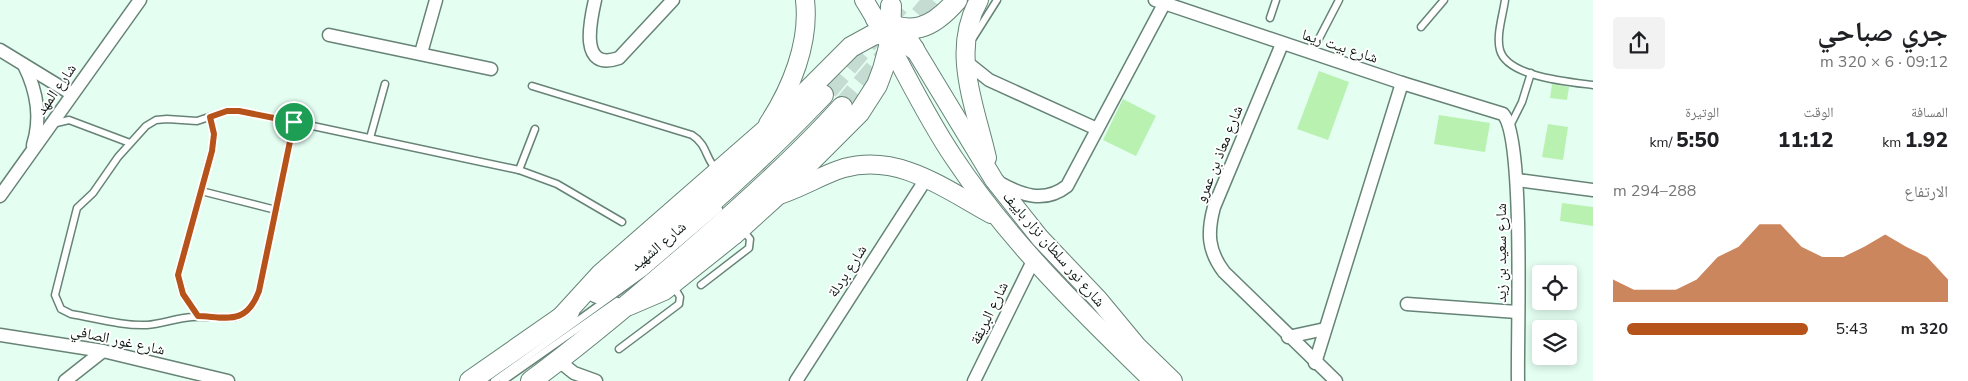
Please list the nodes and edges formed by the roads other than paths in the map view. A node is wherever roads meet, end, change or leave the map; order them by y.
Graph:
1 (140, 0) edge
2 (436, 0) edge
3 (595, 0) edge
4 (673, 0) edge
5 (805, 0) edge
6 (864, 0) edge
7 (957, 0) edge
8 (979, 0) edge
9 (997, 0) edge
10 (1276, 0) edge
11 (1339, 0) edge
12 (1444, 0) edge
13 (1505, 0) edge
14 (1160, 2) edge
15 (1270, 18) dead end
16 (894, 27) edge
17 (1421, 27) dead end
18 (329, 35) dead end
19 (1282, 44) junction
20 (0, 50) edge
21 (421, 53) junction
22 (1311, 54) junction
23 (964, 60) junction
24 (24, 65) junction
25 (491, 69) dead end
26 (1531, 73) junction
27 (385, 84) dead end
28 (1402, 84) junction
29 (532, 86) dead end
30 (1593, 86) edge
31 (834, 97) junction
32 (69, 99) junction
33 (210, 117) junction
34 (69, 120) junction
35 (809, 121) dead end
36 (294, 122) junction
37 (51, 124) junction
38 (1510, 126) junction
39 (534, 129) dead end
40 (1097, 129) junction
41 (762, 134) junction
42 (370, 138) junction
43 (130, 143) junction
44 (30, 154) junction
45 (519, 170) junction
46 (719, 172) junction
47 (768, 172) dead end
48 (992, 176) junction
49 (926, 179) junction
50 (1517, 180) junction
51 (1593, 190) edge
52 (202, 191) junction
53 (0, 196) edge
54 (776, 196) junction
55 (726, 202) dead end
56 (276, 210) junction
57 (1000, 220) junction
58 (622, 222) dead end
59 (742, 228) junction
60 (1034, 259) junction
61 (672, 285) junction
62 (701, 285) dead end
63 (1408, 304) dead end
64 (628, 305) junction
65 (1517, 312) junction
66 (198, 316) junction
67 (559, 320) junction
68 (1325, 329) junction
69 (0, 335) edge
70 (1288, 337) junction
71 (619, 348) dead end
72 (103, 351) junction
73 (558, 361) junction
74 (1315, 362) junction
75 (203, 378) edge
76 (64, 381) edge
77 (228, 381) edge
78 (470, 381) edge
79 (494, 381) edge
80 (503, 381) edge
81 (531, 381) edge
82 (596, 381) edge
83 (796, 381) edge
84 (974, 381) edge
85 (1153, 381) edge
86 (1172, 381) edge
87 (1336, 381) edge
88 (1518, 381) edge

1 - 32 street, شارع المهد
2 - 21 street
3 - 4 street
5 - 41 main road
6 - 16 main road
7 - 16 highway
8 - 23 main road
9 - 23 lane
10 - 15 lane
11 - 22 lane
12 - 17 lane
13 - 26 lane
14 - 19 street, شارع بيت ريما
14 - 40 street
16 - 41 highway
16 - 48 main road, شارع نور سلطان نزار باييف
16 - 54 highway
16 - 57 main road, شارع نور سلطان نزار باييف
18 - 21 street
19 - 22 street, شارع بيت ريما
19 - 70 street, شارع معاذ بن عمرو
20 - 24 street
21 - 25 street
22 - 28 street, شارع بيت ريما
23 - 40 street
23 - 48 main road
24 - 32 street
24 - 44 street
26 - 30 lane
26 - 38 lane
27 - 42 lane
28 - 38 street, شارع بيت ريما
28 - 68 street
29 - 46 lane
31 - 35 lane
31 - 64 highway, شارع الشهيد
31 - 67 highway, شارع الشهيد
32 - 34 lane
32 - 37 street, شارع المهد
33 - 36 lane
33 - 43 lane
33 - 52 lane
34 - 37 lane
34 - 43 lane
36 - 42 lane
36 - 56 lane
37 - 44 street, شارع المهد
38 - 50 street, شارع سعيد بن زيد
39 - 45 lane
40 - 48 street
41 - 46 highway
42 - 45 lane
43 - 66 lane
44 - 53 street, شارع المهد
45 - 58 lane
46 - 67 highway
47 - 80 lane
48 - 86 main road, شارع نور سلطان نزار باييف
49 - 54 main road
49 - 57 main road
49 - 83 street, شارع بردلة
50 - 51 street
50 - 65 street, شارع سعيد بن زيد
52 - 56 lane
52 - 66 lane
54 - 59 highway
55 - 79 lane
56 - 66 lane
57 - 60 main road, شارع نور سلطان نزار باييف
59 - 61 highway
59 - 62 lane
60 - 84 street, شارع البريقة
60 - 85 main road, شارع نور سلطان نزار باييف
61 - 64 highway
61 - 71 lane
63 - 65 street
64 - 73 highway, شارع الشهيد
65 - 88 street, شارع سعيد بن زيد
67 - 78 highway, شارع الشهيد
68 - 70 street
68 - 74 street
69 - 72 street, شارع غور الصافي
70 - 74 street, شارع معاذ بن عمرو
72 - 75 street, شارع غور الصافي
72 - 76 street
73 - 81 highway, شارع الشهيد
73 - 82 street
74 - 87 street, شارع معاذ بن عمرو
75 - 77 street, شارع غور الصافي

